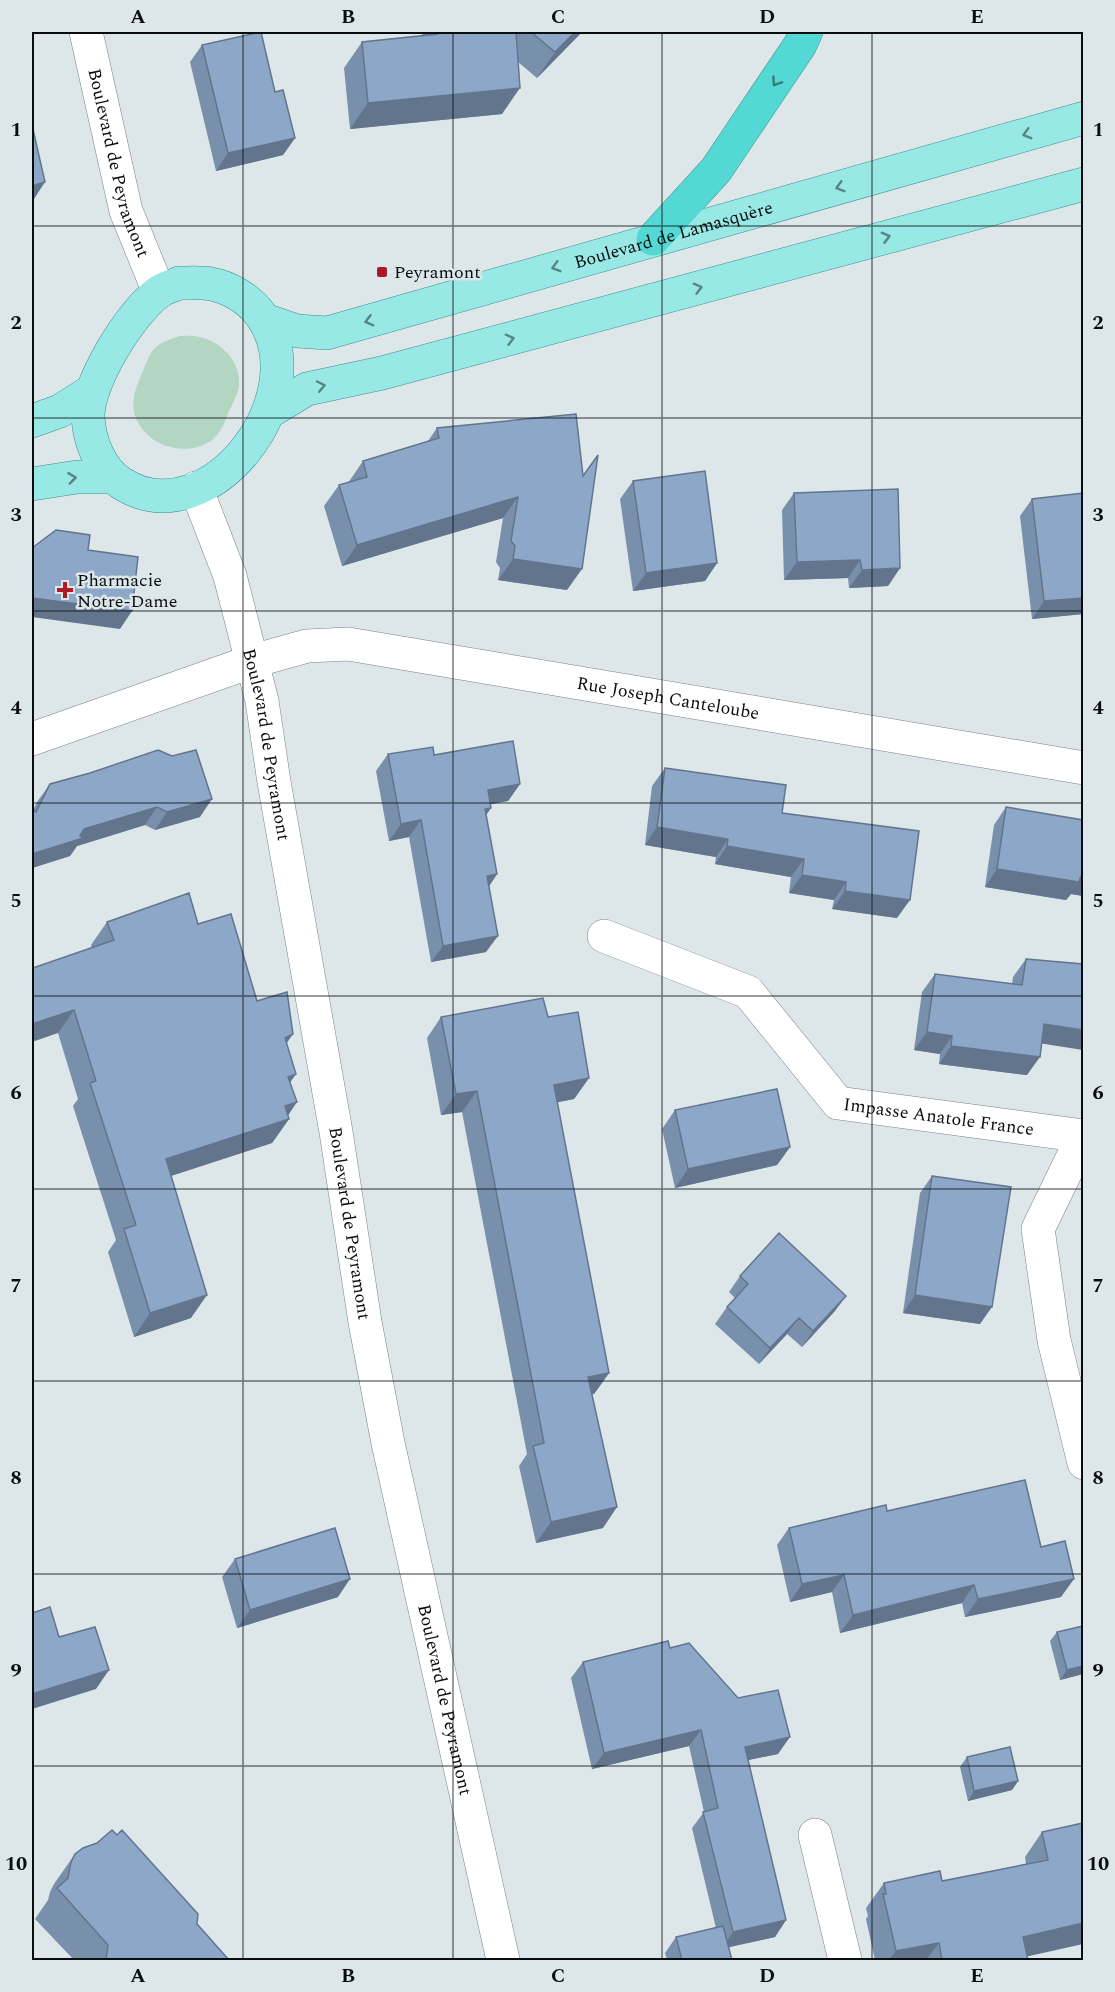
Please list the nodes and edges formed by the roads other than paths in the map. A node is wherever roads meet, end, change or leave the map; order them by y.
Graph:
1 (86, 32) edge
2 (806, 32) edge
3 (1083, 118) edge
4 (1083, 184) edge
5 (653, 239) junction
6 (159, 292) junction
7 (265, 320) junction
8 (93, 390) junction
9 (269, 412) junction
10 (32, 421) edge
11 (112, 477) junction
12 (32, 484) edge
13 (195, 488) junction
14 (253, 661) junction
15 (32, 739) edge
16 (1083, 768) edge
17 (604, 936) dead end
18 (1083, 1136) edge
19 (1083, 1463) edge
20 (815, 1835) dead end
21 (503, 1960) edge
22 (845, 1960) edge

1 - 6 street, Boulevard de Peyramont
2 -> 5 highway
3 -> 5 main road, Boulevard de Lamasquère
9 -> 4 main road
5 -> 7 main road, Boulevard de Lamasquère
6 - 7 main road
6 - 8 main road
7 - 9 main road
8 - 10 main road
8 - 11 main road
9 - 13 main road
12 -> 11 main road
11 - 13 main road
13 - 14 street, Boulevard de Peyramont
14 - 15 street, Rue Joseph Canteloube
14 - 16 street, Rue Joseph Canteloube
14 - 21 street, Boulevard de Peyramont
17 - 18 street, Impasse Anatole France
18 - 19 street
20 - 22 street

